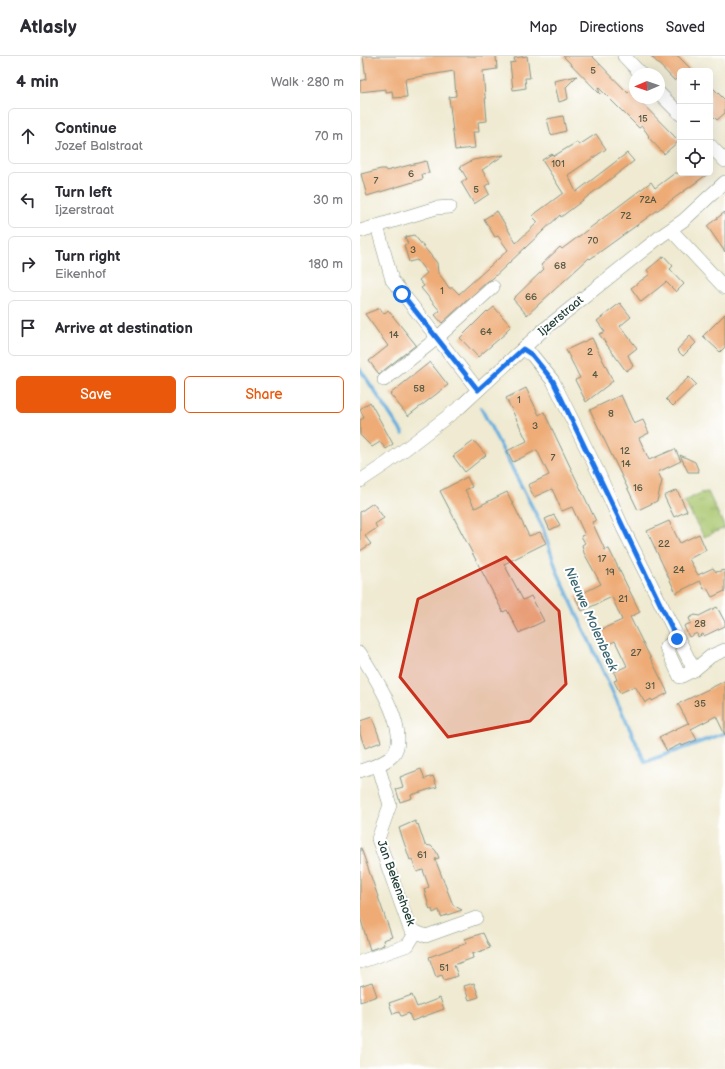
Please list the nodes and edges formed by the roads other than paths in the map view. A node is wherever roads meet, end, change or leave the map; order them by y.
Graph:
1 (624, 56) edge
2 (635, 68) edge
3 (665, 99) edge
4 (677, 111) edge
5 (713, 148) edge
6 (725, 161) edge
7 (725, 182) edge
8 (450, 207) dead end
9 (377, 226) junction
10 (671, 230) junction
11 (360, 231) edge
12 (492, 287) dead end
13 (725, 288) edge
14 (436, 338) junction
15 (523, 349) junction
16 (384, 380) dead end
17 (478, 390) junction
18 (360, 481) edge
19 (725, 650) edge
20 (360, 653) edge
21 (378, 765) junction
22 (360, 771) edge
23 (476, 918) dead end
24 (416, 932) junction
25 (360, 962) edge

1 - 2 street
3 - 4 street
5 - 6 street
7 - 10 street, Ijzerstraat
8 - 9 street
9 - 11 street
9 - 14 street
10 - 13 street
10 - 15 street, Ijzerstraat
12 - 14 street
14 - 16 street
14 - 17 street
15 - 17 street, Ijzerstraat
15 - 19 street
17 - 18 street, Ijzerstraat
20 - 21 street
21 - 22 street
21 - 24 street, Jan Bekenshoek
23 - 24 street, Jan Bekenshoek
24 - 25 street, Jan Bekenshoek

